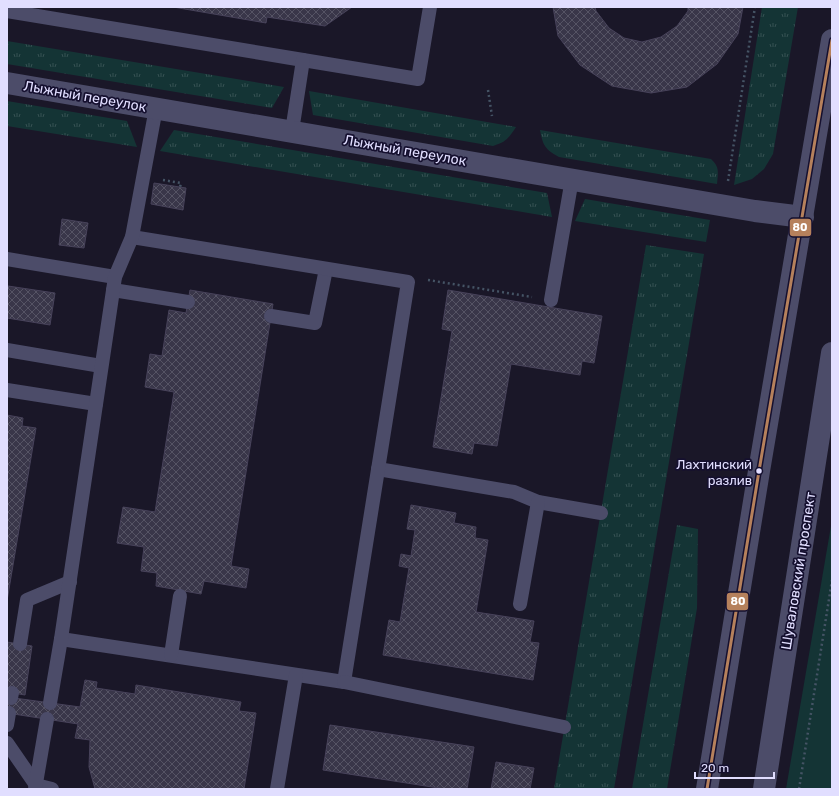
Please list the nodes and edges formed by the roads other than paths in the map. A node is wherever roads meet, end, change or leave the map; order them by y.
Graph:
1 (430, 7) edge
2 (7, 11) edge
3 (832, 40) edge
4 (303, 60) junction
5 (7, 83) edge
6 (156, 108) junction
7 (292, 131) junction
8 (572, 179) junction
9 (803, 217) junction
10 (132, 237) junction
11 (7, 259) edge
12 (326, 269) junction
13 (114, 283) junction
14 (551, 300) road end
15 (188, 302) dead end
16 (271, 316) dead end
17 (7, 350) edge
18 (832, 353) edge
19 (102, 366) junction
20 (7, 390) edge
21 (96, 404) junction
22 (378, 469) junction
23 (538, 502) junction
24 (601, 513) dead end
25 (70, 582) junction
26 (180, 596) dead end
27 (520, 604) dead end
28 (61, 639) junction
29 (20, 644) dead end
30 (171, 655) junction
31 (296, 675) junction
32 (344, 682) junction
33 (50, 703) dead end
34 (47, 719) dead end
35 (564, 727) dead end
36 (7, 743) edge
37 (36, 787) edge
38 (52, 789) edge
39 (277, 789) edge
40 (707, 789) edge
41 (764, 789) edge

1 - 4 lane
2 - 4 lane
3 - 9 street
4 - 7 lane
5 - 6 street, Лыжный переулок
6 - 7 street, Лыжный переулок
6 - 10 lane
7 - 8 street, Лыжный переулок
8 - 9 street, Лыжный переулок
8 - 14 lane
9 - 40 street
10 - 12 lane
10 - 13 lane
11 - 13 lane
12 - 16 lane
12 - 22 lane
13 - 15 lane
13 - 19 lane
17 - 19 lane
18 - 41 street, Шуваловский проспект
19 - 21 lane
20 - 21 lane
21 - 25 lane
22 - 23 lane
22 - 32 lane
23 - 24 lane
23 - 27 lane
25 - 28 lane
25 - 29 lane
26 - 30 lane
28 - 30 lane
28 - 33 lane
30 - 31 lane
31 - 32 lane
31 - 39 lane
32 - 35 lane
34 - 37 lane
36 - 37 lane
37 - 38 lane

